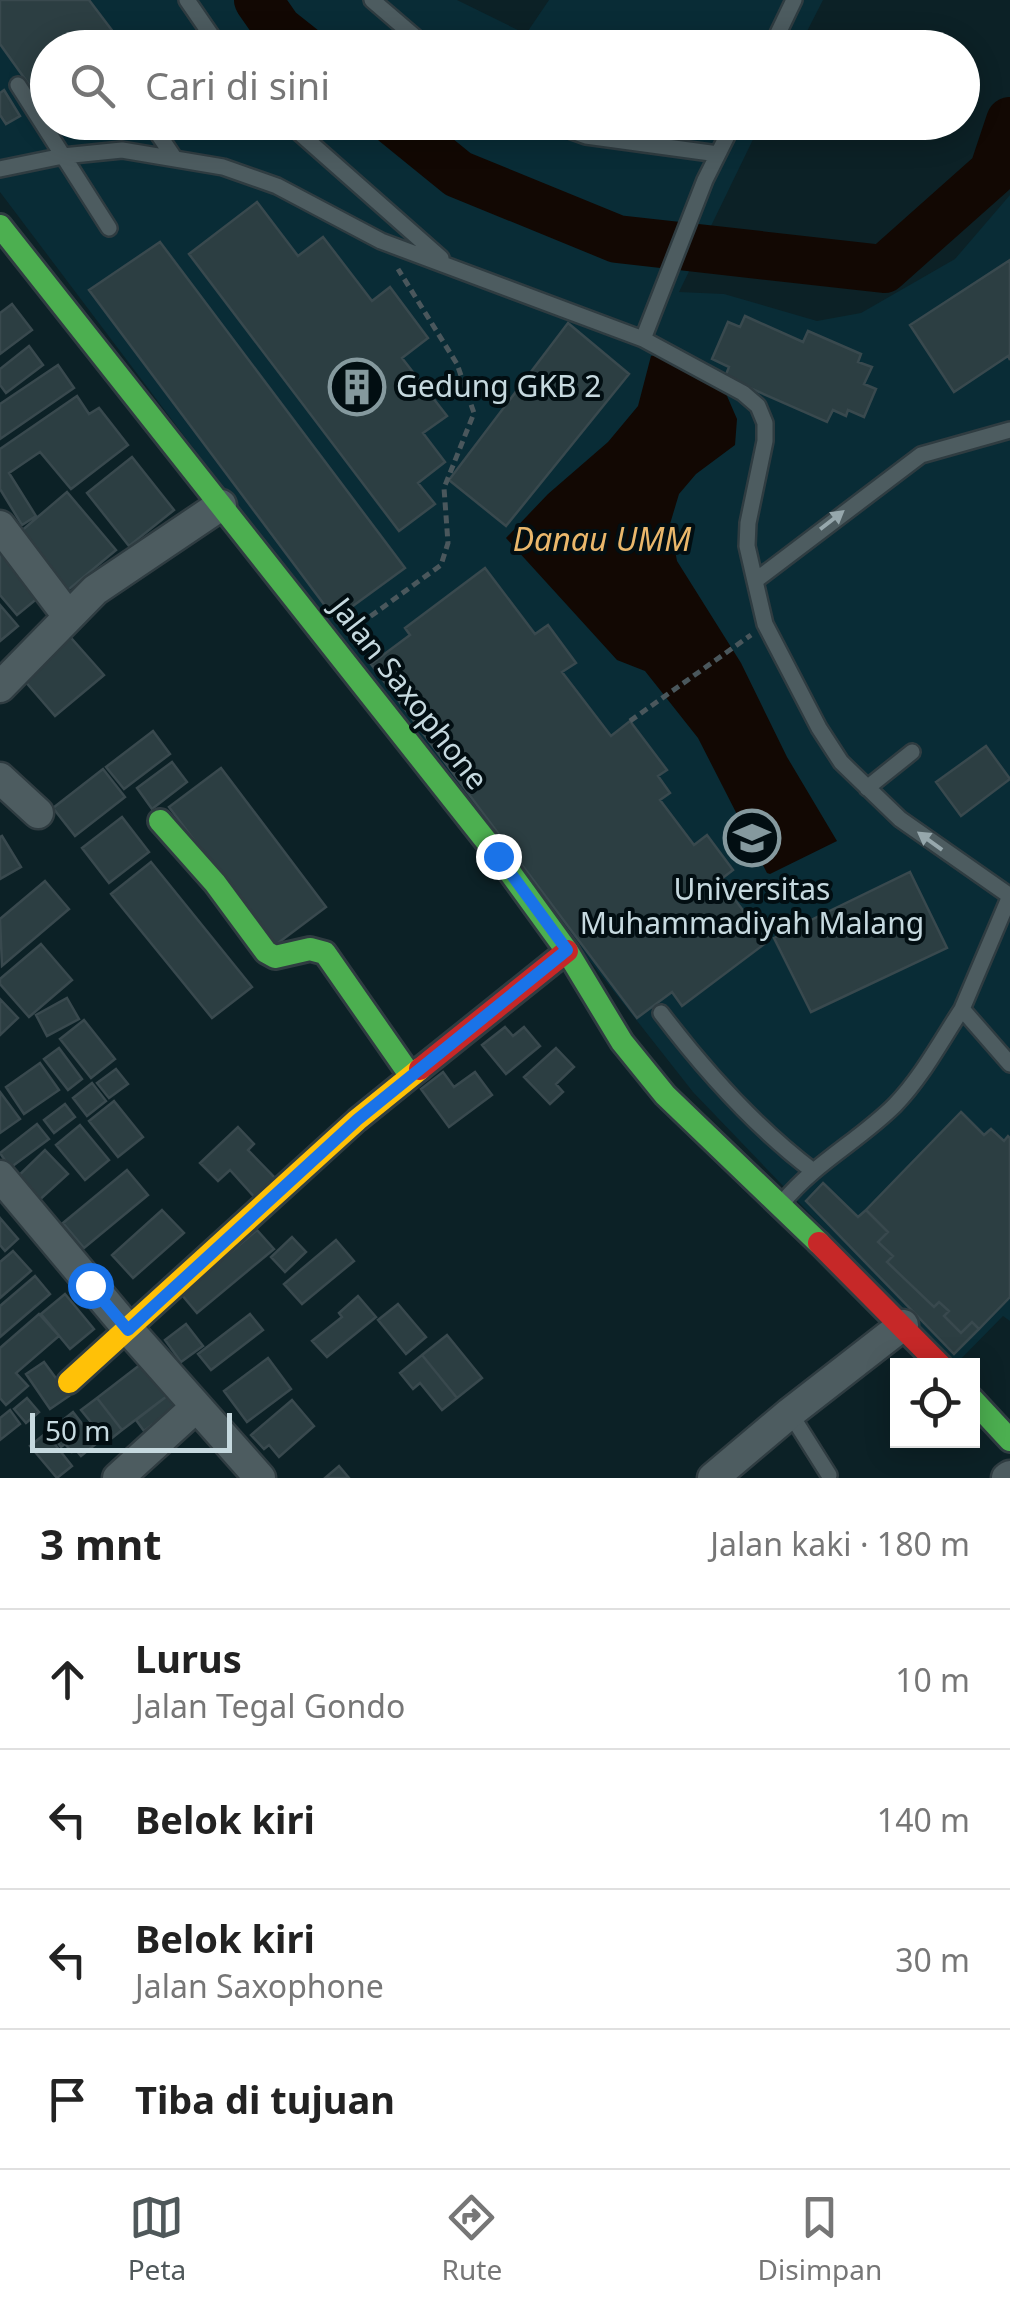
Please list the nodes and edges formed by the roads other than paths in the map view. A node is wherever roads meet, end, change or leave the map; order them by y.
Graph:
1 (187, 0) edge
2 (372, 0) edge
3 (794, 0) edge
4 (208, 30) edge
5 (407, 30) edge
6 (780, 30) edge
7 (18, 84) dead end
8 (30, 103) edge
9 (53, 140) edge
10 (162, 140) edge
11 (307, 140) edge
12 (617, 140) edge
13 (725, 140) edge
14 (718, 154) junction
15 (63, 156) junction
16 (173, 156) junction
17 (0, 169) edge
18 (0, 226) edge
19 (109, 228) dead end
20 (452, 267) junction
21 (643, 339) junction
22 (1010, 430) edge
23 (221, 505) junction
24 (0, 526) edge
25 (755, 580) junction
26 (68, 616) junction
27 (0, 687) edge
28 (912, 752) dead end
29 (0, 778) edge
30 (867, 788) junction
31 (38, 813) dead end
32 (160, 822) dead end
33 (1010, 896) edge
34 (567, 950) junction
35 (962, 1009) junction
36 (661, 1013) dead end
37 (1010, 1064) edge
38 (410, 1075) junction
39 (813, 1171) junction
40 (0, 1176) edge
41 (782, 1204) junction
42 (903, 1325) junction
43 (128, 1330) junction
44 (934, 1358) edge
45 (68, 1382) dead end
46 (196, 1407) junction
47 (980, 1408) edge
48 (790, 1413) junction
49 (1010, 1440) edge
50 (726, 1471) edge
51 (829, 1474) dead end
52 (118, 1478) edge
53 (260, 1478) edge

1 - 4 lane
2 - 5 lane
3 - 6 lane
7 - 8 lane
9 - 15 lane
10 - 16 lane
11 - 20 lane
12 - 14 lane
13 - 14 lane
14 - 21 lane
15 - 16 lane
15 - 17 lane
15 - 19 lane
16 - 20 lane
18 - 23 main road, Jalan Saxophone
20 - 21 lane
21 - 25 lane
25 -> 22 lane
23 - 26 street
23 - 34 main road, Jalan Saxophone
24 - 26 street
25 - 30 lane
26 - 27 street
28 - 30 lane
29 - 31 street
33 -> 30 lane
32 - 38 main road
33 - 35 lane
34 - 38 main road
34 - 41 main road, Jalan Saxophone
35 - 37 lane
35 - 39 lane
36 - 39 lane
38 - 43 main road
39 - 41 lane
40 - 43 street
41 - 42 main road, Jalan Saxophone
42 - 44 main road, Jalan Saxophone
42 - 48 street
43 - 45 main road
43 - 46 street
46 - 52 street
46 - 53 street
47 - 49 main road
48 - 50 street
48 - 51 lane

